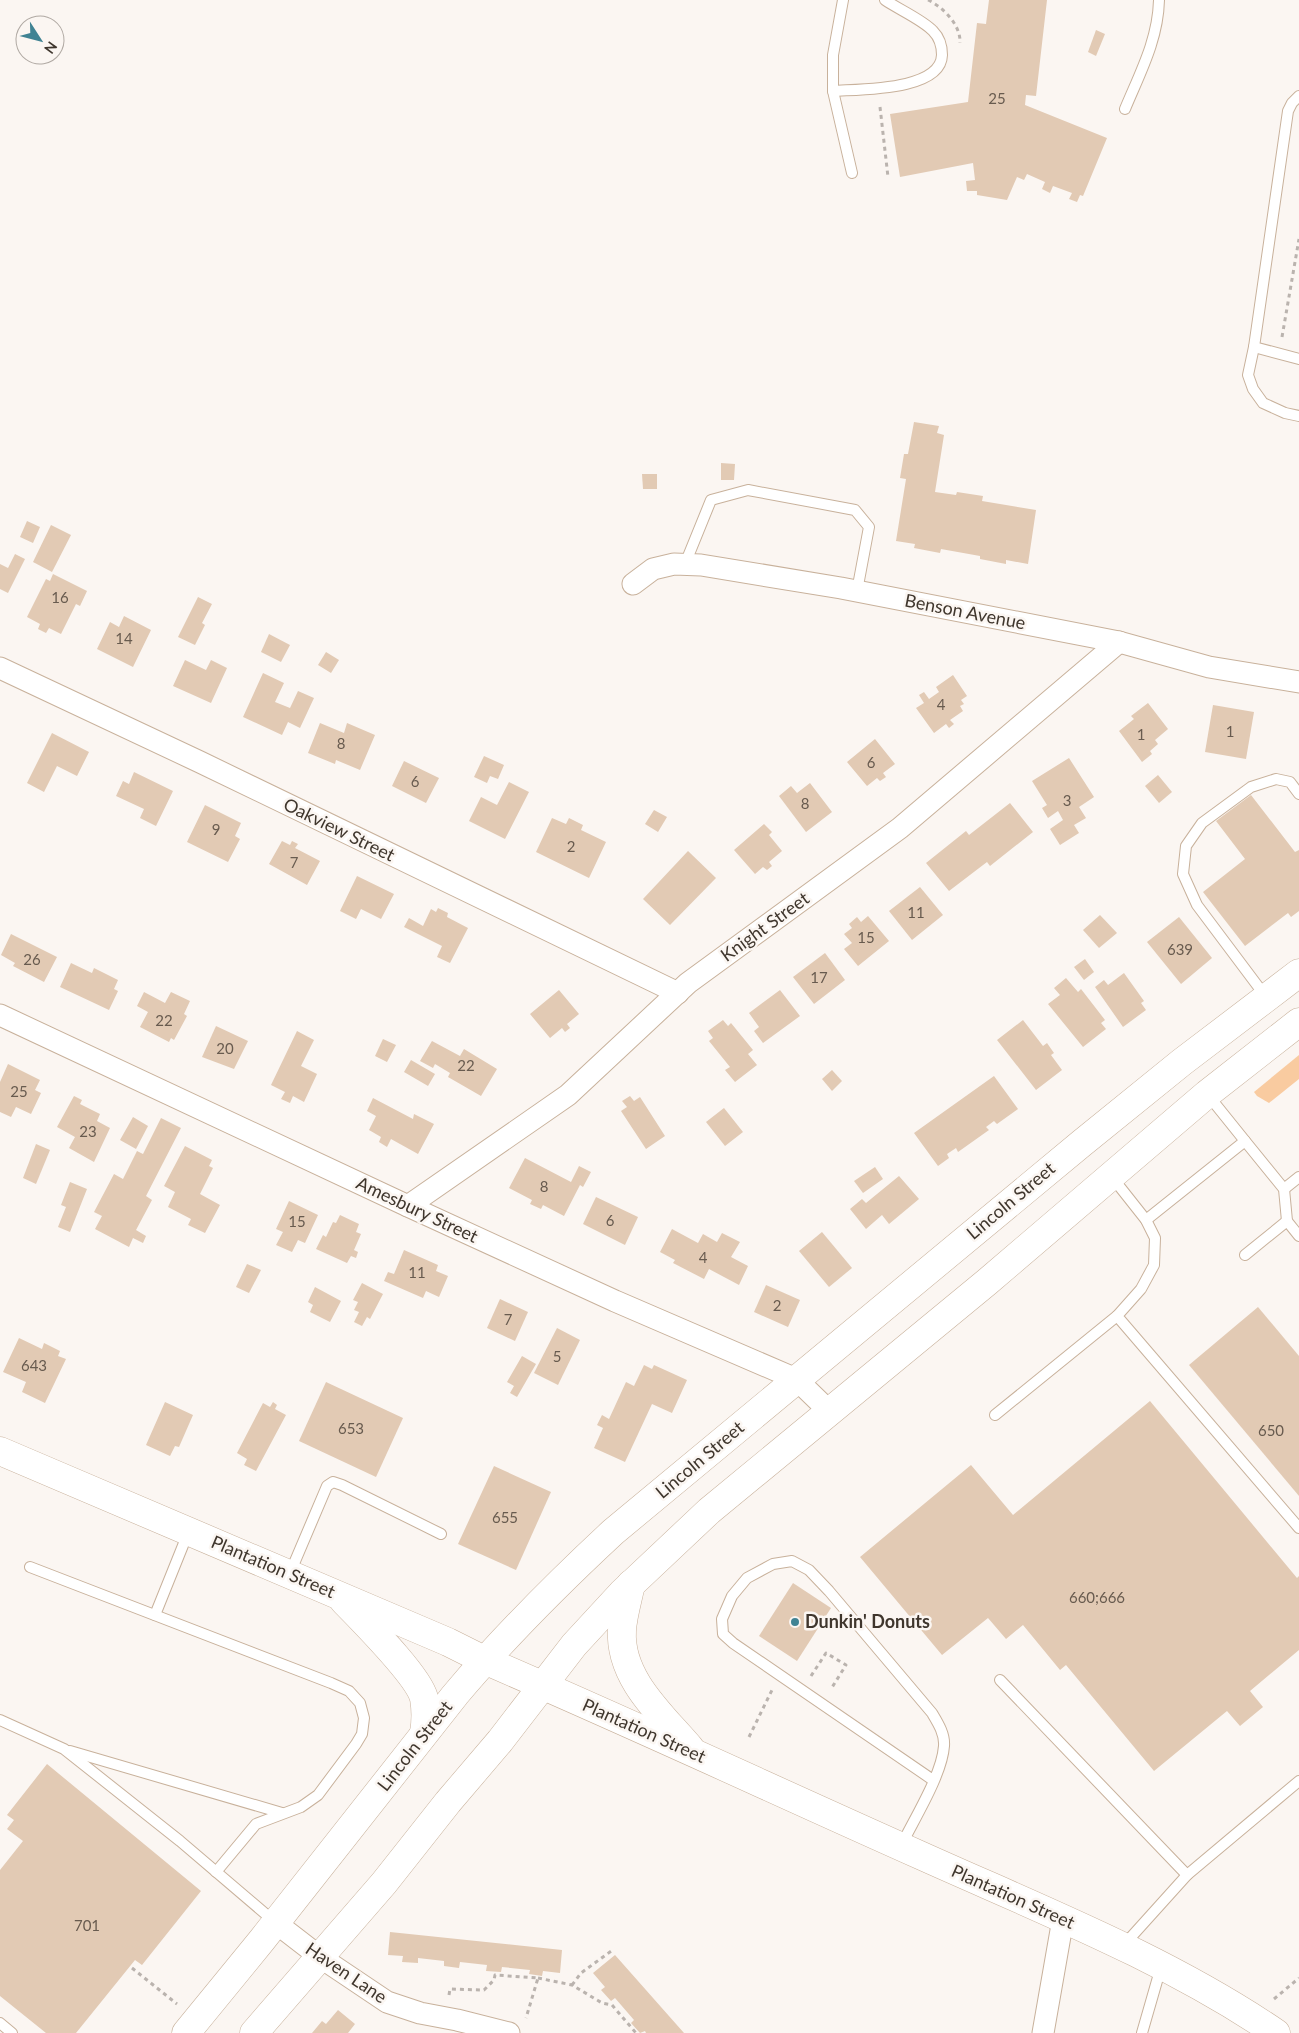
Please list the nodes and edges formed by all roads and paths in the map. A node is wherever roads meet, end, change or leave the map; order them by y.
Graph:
1 (843, 0) edge
2 (885, 0) edge
3 (1159, 0) edge
4 (833, 91) junction
5 (1299, 96) edge
6 (880, 107) dead end
7 (1125, 109) dead end
8 (852, 173) dead end
9 (888, 177) dead end
10 (1299, 239) edge
11 (1280, 344) dead end
12 (1254, 347) junction
13 (1299, 358) edge
14 (1299, 416) edge
15 (685, 564) junction
16 (632, 584) dead end
17 (857, 591) junction
18 (1119, 642) junction
19 (0, 668) edge
20 (1299, 682) edge
21 (1299, 794) edge
22 (1299, 973) edge
23 (678, 993) junction
24 (1267, 998) junction
25 (0, 1015) edge
26 (1299, 1022) edge
27 (1182, 1062) junction
28 (1206, 1094) junction
29 (1245, 1141) junction
30 (1082, 1143) junction
31 (1110, 1176) junction
32 (1299, 1177) edge
33 (1284, 1189) junction
34 (408, 1206) junction
35 (1146, 1220) junction
36 (1287, 1221) junction
37 (1299, 1236) edge
38 (1246, 1254) dead end
39 (1117, 1316) junction
40 (796, 1379) junction
41 (830, 1411) junction
42 (995, 1415) dead end
43 (0, 1451) edge
44 (1299, 1528) edge
45 (189, 1531) junction
46 (441, 1534) dead end
47 (30, 1567) dead end
48 (290, 1574) junction
49 (631, 1584) junction
50 (338, 1595) junction
51 (155, 1615) junction
52 (484, 1660) junction
53 (810, 1677) dead end
54 (1000, 1680) dead end
55 (542, 1685) junction
56 (774, 1685) dead end
57 (829, 1691) dead end
58 (0, 1720) edge
59 (424, 1733) junction
60 (749, 1737) dead end
61 (64, 1749) junction
62 (696, 1754) junction
63 (933, 1780) junction
64 (1299, 1781) edge
65 (282, 1813) junction
66 (901, 1847) junction
67 (216, 1872) junction
68 (1187, 1875) junction
69 (1063, 1920) junction
70 (276, 1922) junction
71 (1122, 1947) junction
72 (614, 1950) dead end
73 (320, 1957) junction
74 (1161, 1966) junction
75 (132, 1968) dead end
76 (538, 1978) junction
77 (1299, 1978) edge
78 (572, 1985) junction
79 (1274, 1999) dead end
80 (442, 2017) junction
81 (185, 2021) edge
82 (0, 2023) edge
83 (505, 2030) edge
84 (12, 2033) edge
85 (254, 2033) edge
86 (636, 2033) edge
87 (1043, 2033) edge
88 (1142, 2033) edge
89 (1276, 2033) edge

1 - 4 lane
2 - 4 lane
3 - 7 lane
4 - 8 lane
5 - 12 lane
6 - 9 path
10 - 11 path
12 - 13 lane
12 - 14 lane
15 - 16 street, Benson Avenue
15 - 17 street, Benson Avenue
15 - 17 lane
17 - 18 street, Benson Avenue
18 - 20 street, Benson Avenue
18 - 23 street, Knight Street
19 - 23 street, Oakview Street
21 - 24 lane
22 - 24 main road, Lincoln Street
23 - 34 street, Knight Street
24 - 27 main road, Lincoln Street
25 - 34 street, Amesbury Street
26 - 28 main road
27 - 28 main road
27 - 30 main road, Lincoln Street
28 - 29 lane
28 - 31 main road
29 - 33 lane
29 - 35 lane
30 - 31 main road
30 - 40 main road, Lincoln Street
31 - 35 lane
31 - 41 main road
32 - 33 lane
33 - 36 lane
34 - 40 street, Amesbury Street
35 - 39 lane
36 - 37 lane
36 - 38 lane
39 - 42 lane
39 - 44 lane
40 - 41 street, Amesbury Street
40 - 52 main road, Lincoln Street
41 - 49 main road
43 - 45 main road, Plantation Street
45 - 48 main road, Plantation Street
45 - 51 lane
46 - 48 lane
47 - 51 lane
48 - 50 main road, Plantation Street
49 - 55 main road
49 - 62 main road
50 - 52 main road, Plantation Street
50 - 59 main road
51 - 65 lane
52 - 55 main road, Plantation Street
52 - 59 main road, Lincoln Street
53 - 57 path
54 - 68 lane
55 - 62 main road, Plantation Street
55 - 73 main road
56 - 60 path
58 - 61 lane
59 - 70 main road, Lincoln Street
61 - 65 lane
61 - 67 lane
62 - 66 main road, Plantation Street
63 - 63 lane
63 - 66 lane
64 - 68 lane
65 - 67 lane
66 - 69 main road, Plantation Street
67 - 70 lane
68 - 71 lane
69 - 71 main road, Plantation Street
69 - 87 street
70 - 73 street, Haven Lane
70 - 81 main road, Lincoln Street
71 - 74 main road, Plantation Street
72 - 78 path
73 - 80 street, Haven Lane
73 - 85 main road
74 - 88 lane
74 - 89 main road, Plantation Street
75 - 81 path
76 - 78 path
76 - 80 path
76 - 83 path
77 - 79 path
78 - 86 path
80 - 83 street, Haven Lane
82 - 84 lane

